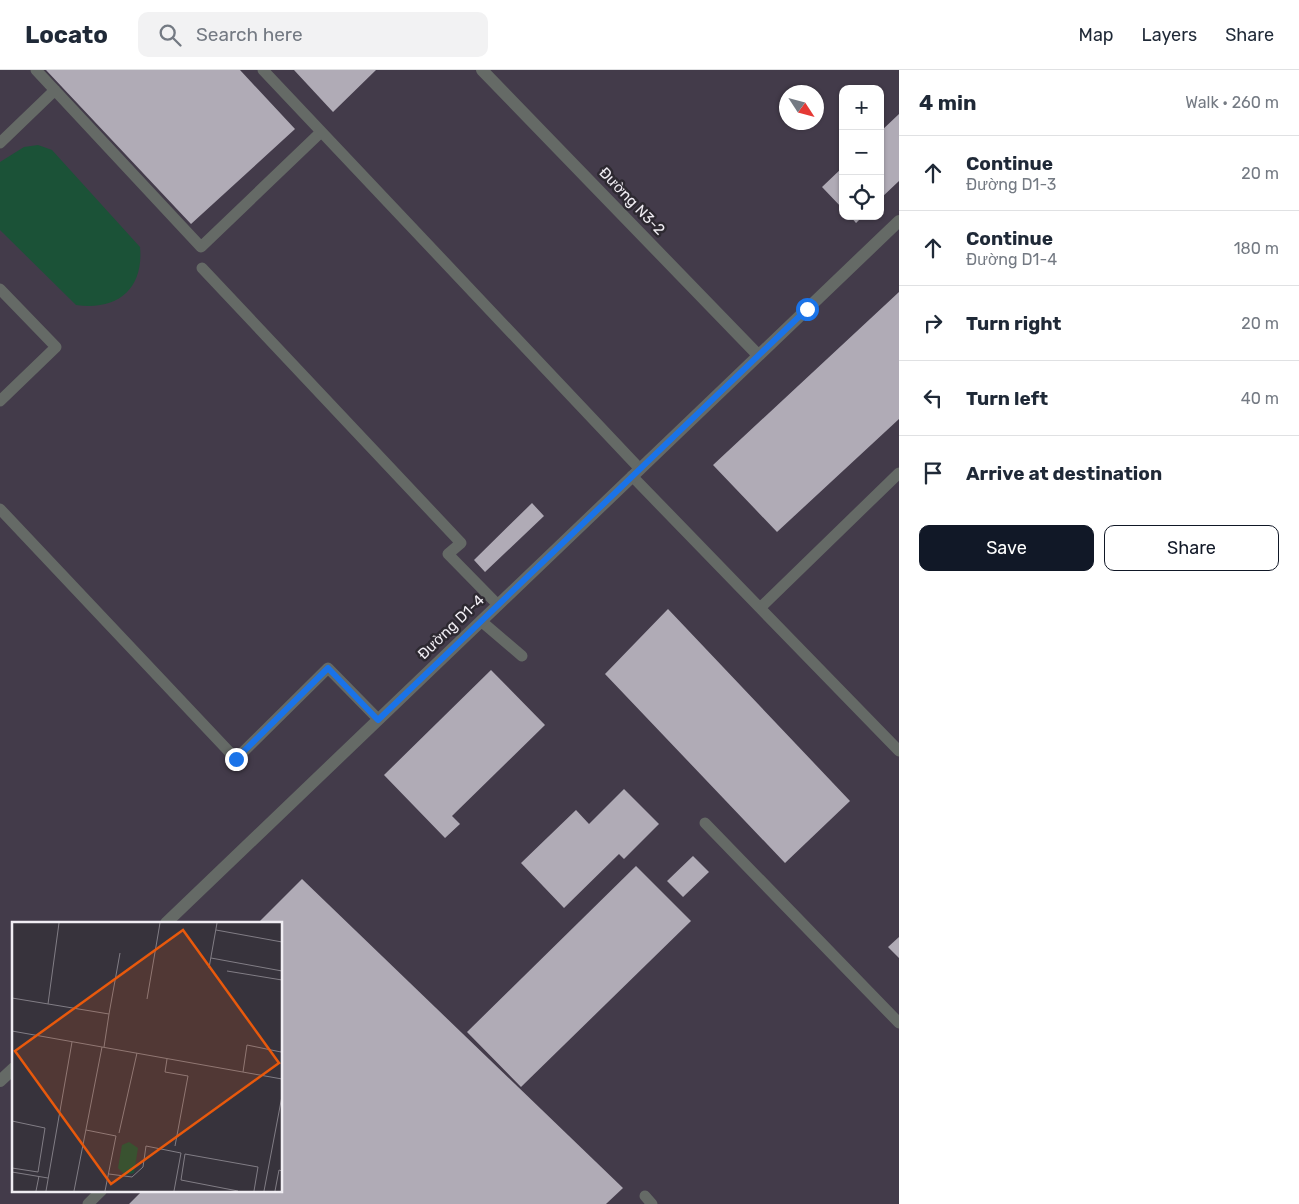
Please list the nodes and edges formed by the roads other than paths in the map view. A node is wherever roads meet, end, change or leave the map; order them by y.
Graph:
1 (36, 70) edge
2 (263, 70) edge
3 (482, 70) edge
4 (55, 90) junction
5 (321, 132) junction
6 (0, 143) edge
7 (899, 221) edge
8 (202, 268) dead end
9 (0, 289) edge
10 (758, 355) junction
11 (0, 401) edge
12 (899, 472) edge
13 (636, 473) junction
14 (0, 510) edge
15 (498, 605) junction
16 (760, 608) junction
17 (481, 621) junction
18 (522, 656) dead end
19 (378, 720) junction
20 (899, 750) edge
21 (705, 823) dead end
22 (167, 922) edge
23 (899, 1024) edge
24 (12, 1070) edge
25 (0, 1081) edge
26 (100, 1192) edge
27 (88, 1204) edge

1 - 4 lane
2 - 5 lane
3 - 10 street, Đường N3-2
4 - 5 lane
4 - 6 lane
5 - 13 lane
7 - 10 street, Đường D1-4
8 - 15 lane
9 - 11 lane
10 - 13 street, Đường D1-4
12 - 16 lane
13 - 15 street, Đường D1-4
13 - 16 lane
14 - 19 lane
15 - 17 street, Đường D1-4
16 - 20 lane
17 - 18 lane
17 - 19 street, Đường D1-4
19 - 22 street, Đường D1-4
21 - 23 lane
24 - 25 street
26 - 27 lane

